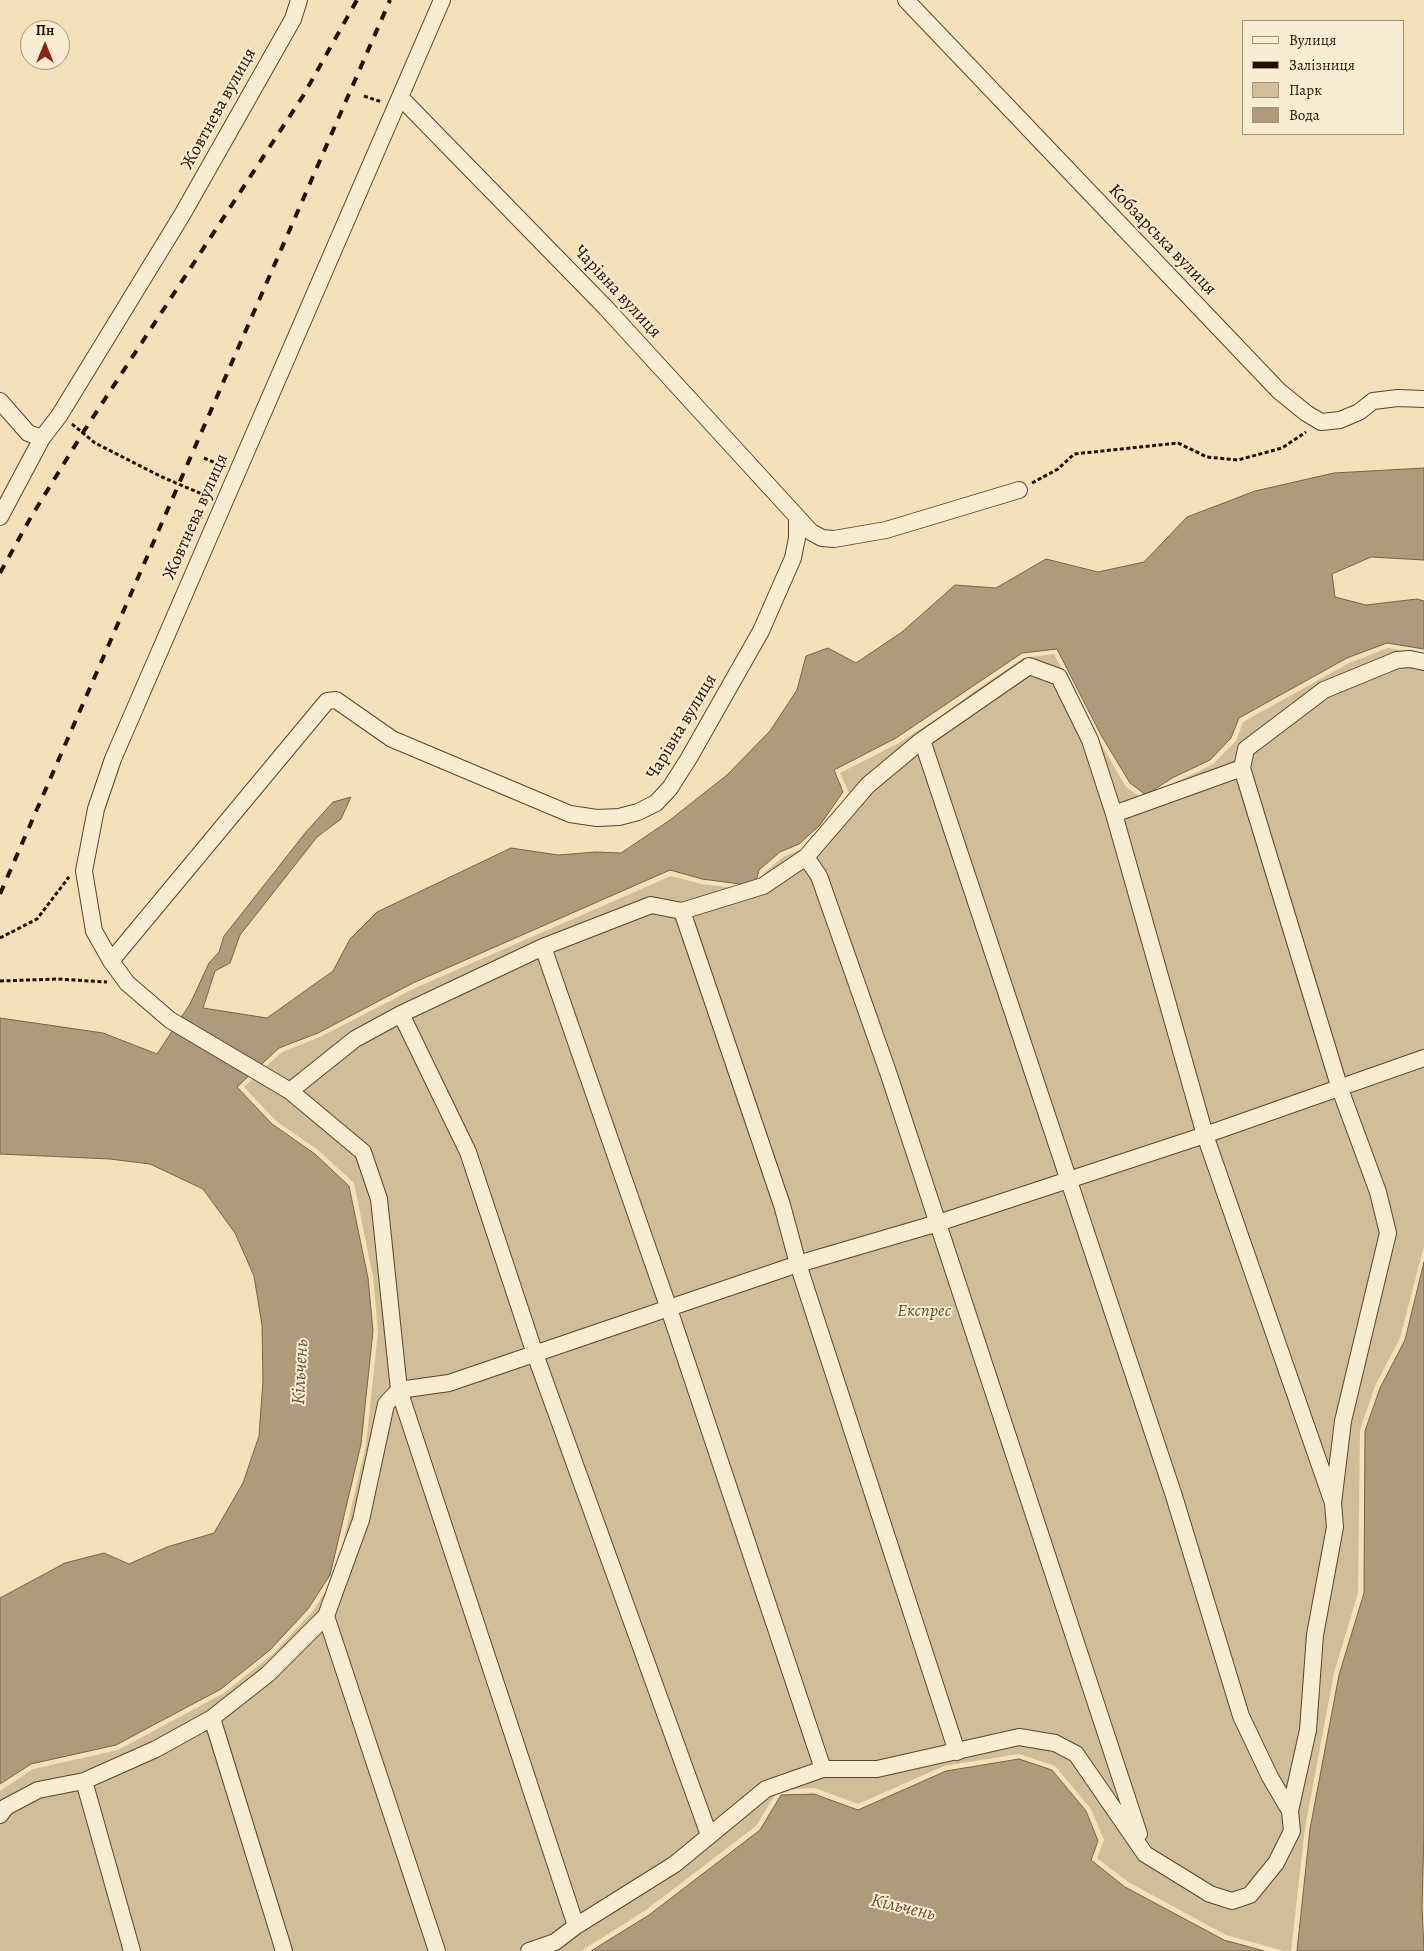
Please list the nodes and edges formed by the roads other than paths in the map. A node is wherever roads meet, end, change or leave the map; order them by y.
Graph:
1 (299, 0) edge
2 (442, 0) edge
3 (906, 0) edge
4 (393, 101) junction
5 (1424, 399) edge
6 (0, 401) edge
7 (42, 438) junction
8 (1018, 490) road end
9 (0, 517) edge
10 (797, 519) junction
11 (1424, 662) edge
12 (922, 740) junction
13 (1242, 768) junction
14 (1114, 814) junction
15 (806, 857) junction
16 (682, 912) junction
17 (543, 947) junction
18 (111, 961) junction
19 (401, 1014) junction
20 (1424, 1058) edge
21 (1340, 1089) junction
22 (290, 1091) junction
23 (1205, 1135) junction
24 (1069, 1179) junction
25 (938, 1223) junction
26 (798, 1264) junction
27 (669, 1309) junction
28 (535, 1354) junction
29 (399, 1390) junction
30 (1333, 1503) junction
31 (326, 1616) junction
32 (212, 1718) junction
33 (957, 1752) junction
34 (823, 1768) junction
35 (84, 1781) junction
36 (1290, 1811) junction
37 (0, 1815) edge
38 (709, 1835) junction
39 (1145, 1854) junction
40 (576, 1926) junction
41 (132, 1951) edge
42 (284, 1951) edge
43 (436, 1951) edge
44 (529, 1951) edge

1 - 7 street, Жовтнева вулиця
2 - 4 street, Жовтнева вулиця
3 - 5 street, Кобзарська вулиця
4 - 10 street, Чарівна вулиця
4 - 18 street, Жовтнева вулиця
6 - 7 street
7 - 9 street, Жовтнева вулиця
8 - 10 street, Чарівна вулиця
10 - 18 street, Чарівна вулиця
11 - 13 street
12 - 14 street
12 - 15 street
12 - 24 street
13 - 14 street
13 - 21 street
14 - 23 street
15 - 16 street
15 - 25 street
16 - 17 street
16 - 26 street
17 - 19 street
17 - 27 street
18 - 22 street, Жовтнева вулиця
19 - 22 street
19 - 28 street
20 - 21 street
21 - 23 street
21 - 30 street
22 - 29 street, Жовтнева вулиця
23 - 24 street
23 - 30 street
24 - 25 street
24 - 36 street
25 - 26 street
25 - 39 street
26 - 27 street
26 - 33 street
27 - 28 street
27 - 34 street
28 - 29 street
28 - 38 street
29 - 31 street
29 - 40 street, Жовтнева вулиця
30 - 36 street
31 - 32 street
31 - 43 street
32 - 35 street
32 - 42 street
33 - 34 street
33 - 39 street
34 - 38 street
35 - 37 street
35 - 41 street
36 - 39 street
38 - 40 street
40 - 44 street

